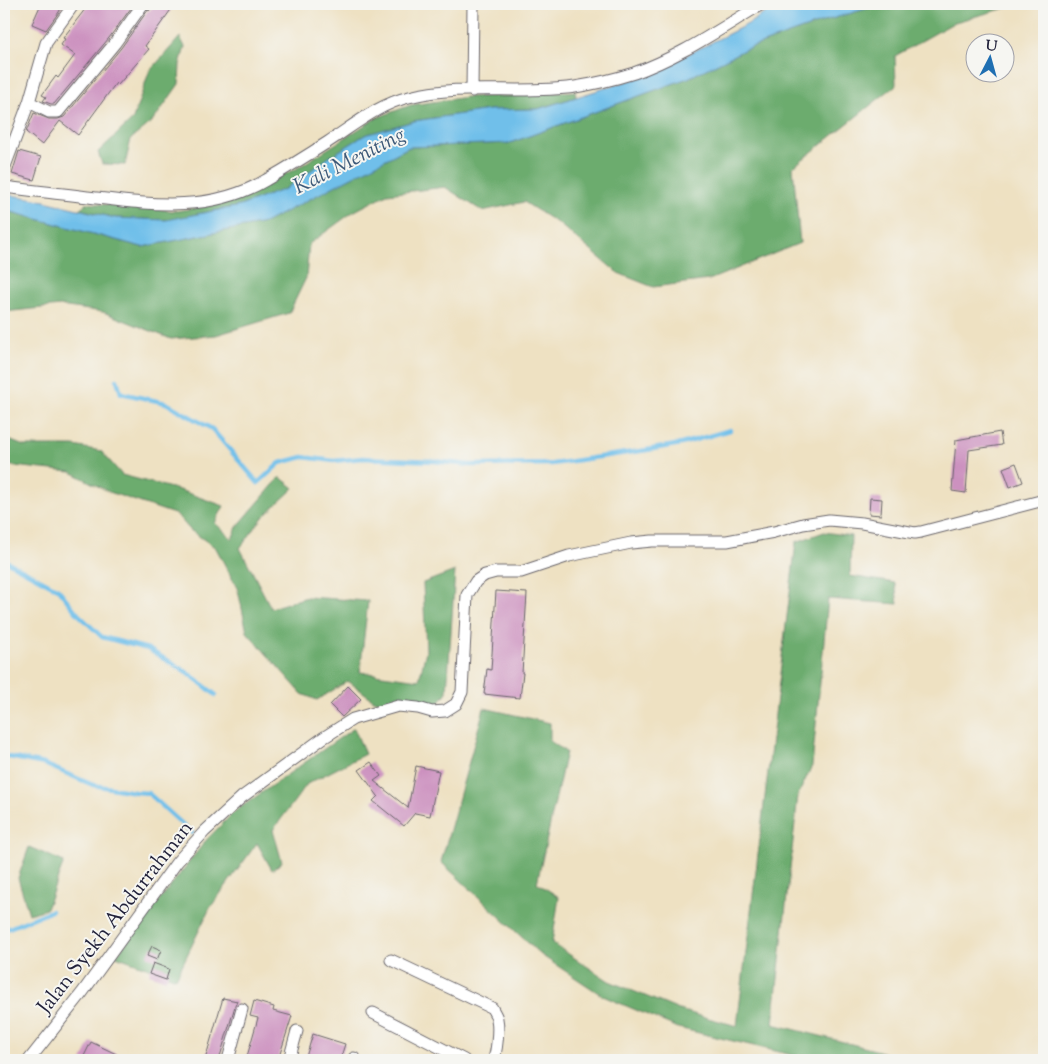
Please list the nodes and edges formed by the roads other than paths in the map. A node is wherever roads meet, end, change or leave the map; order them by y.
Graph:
1 (74, 4) edge
2 (143, 4) edge
3 (473, 4) edge
4 (762, 4) edge
5 (472, 91) junction
6 (29, 102) junction
7 (4, 168) edge
8 (4, 187) edge
9 (1044, 500) edge
10 (391, 960) dead end
11 (242, 1009) dead end
12 (373, 1013) dead end
13 (297, 1031) dead end
14 (29, 1060) edge
15 (228, 1060) edge
16 (289, 1060) edge
17 (464, 1060) edge
18 (496, 1060) edge

1 - 6 street
2 - 6 street
3 - 5 street
4 - 5 street
5 - 8 street
6 - 7 street
9 - 14 street, Jalan Syekh Abdurrahman
10 - 18 street
11 - 15 street
12 - 17 street
13 - 16 street

